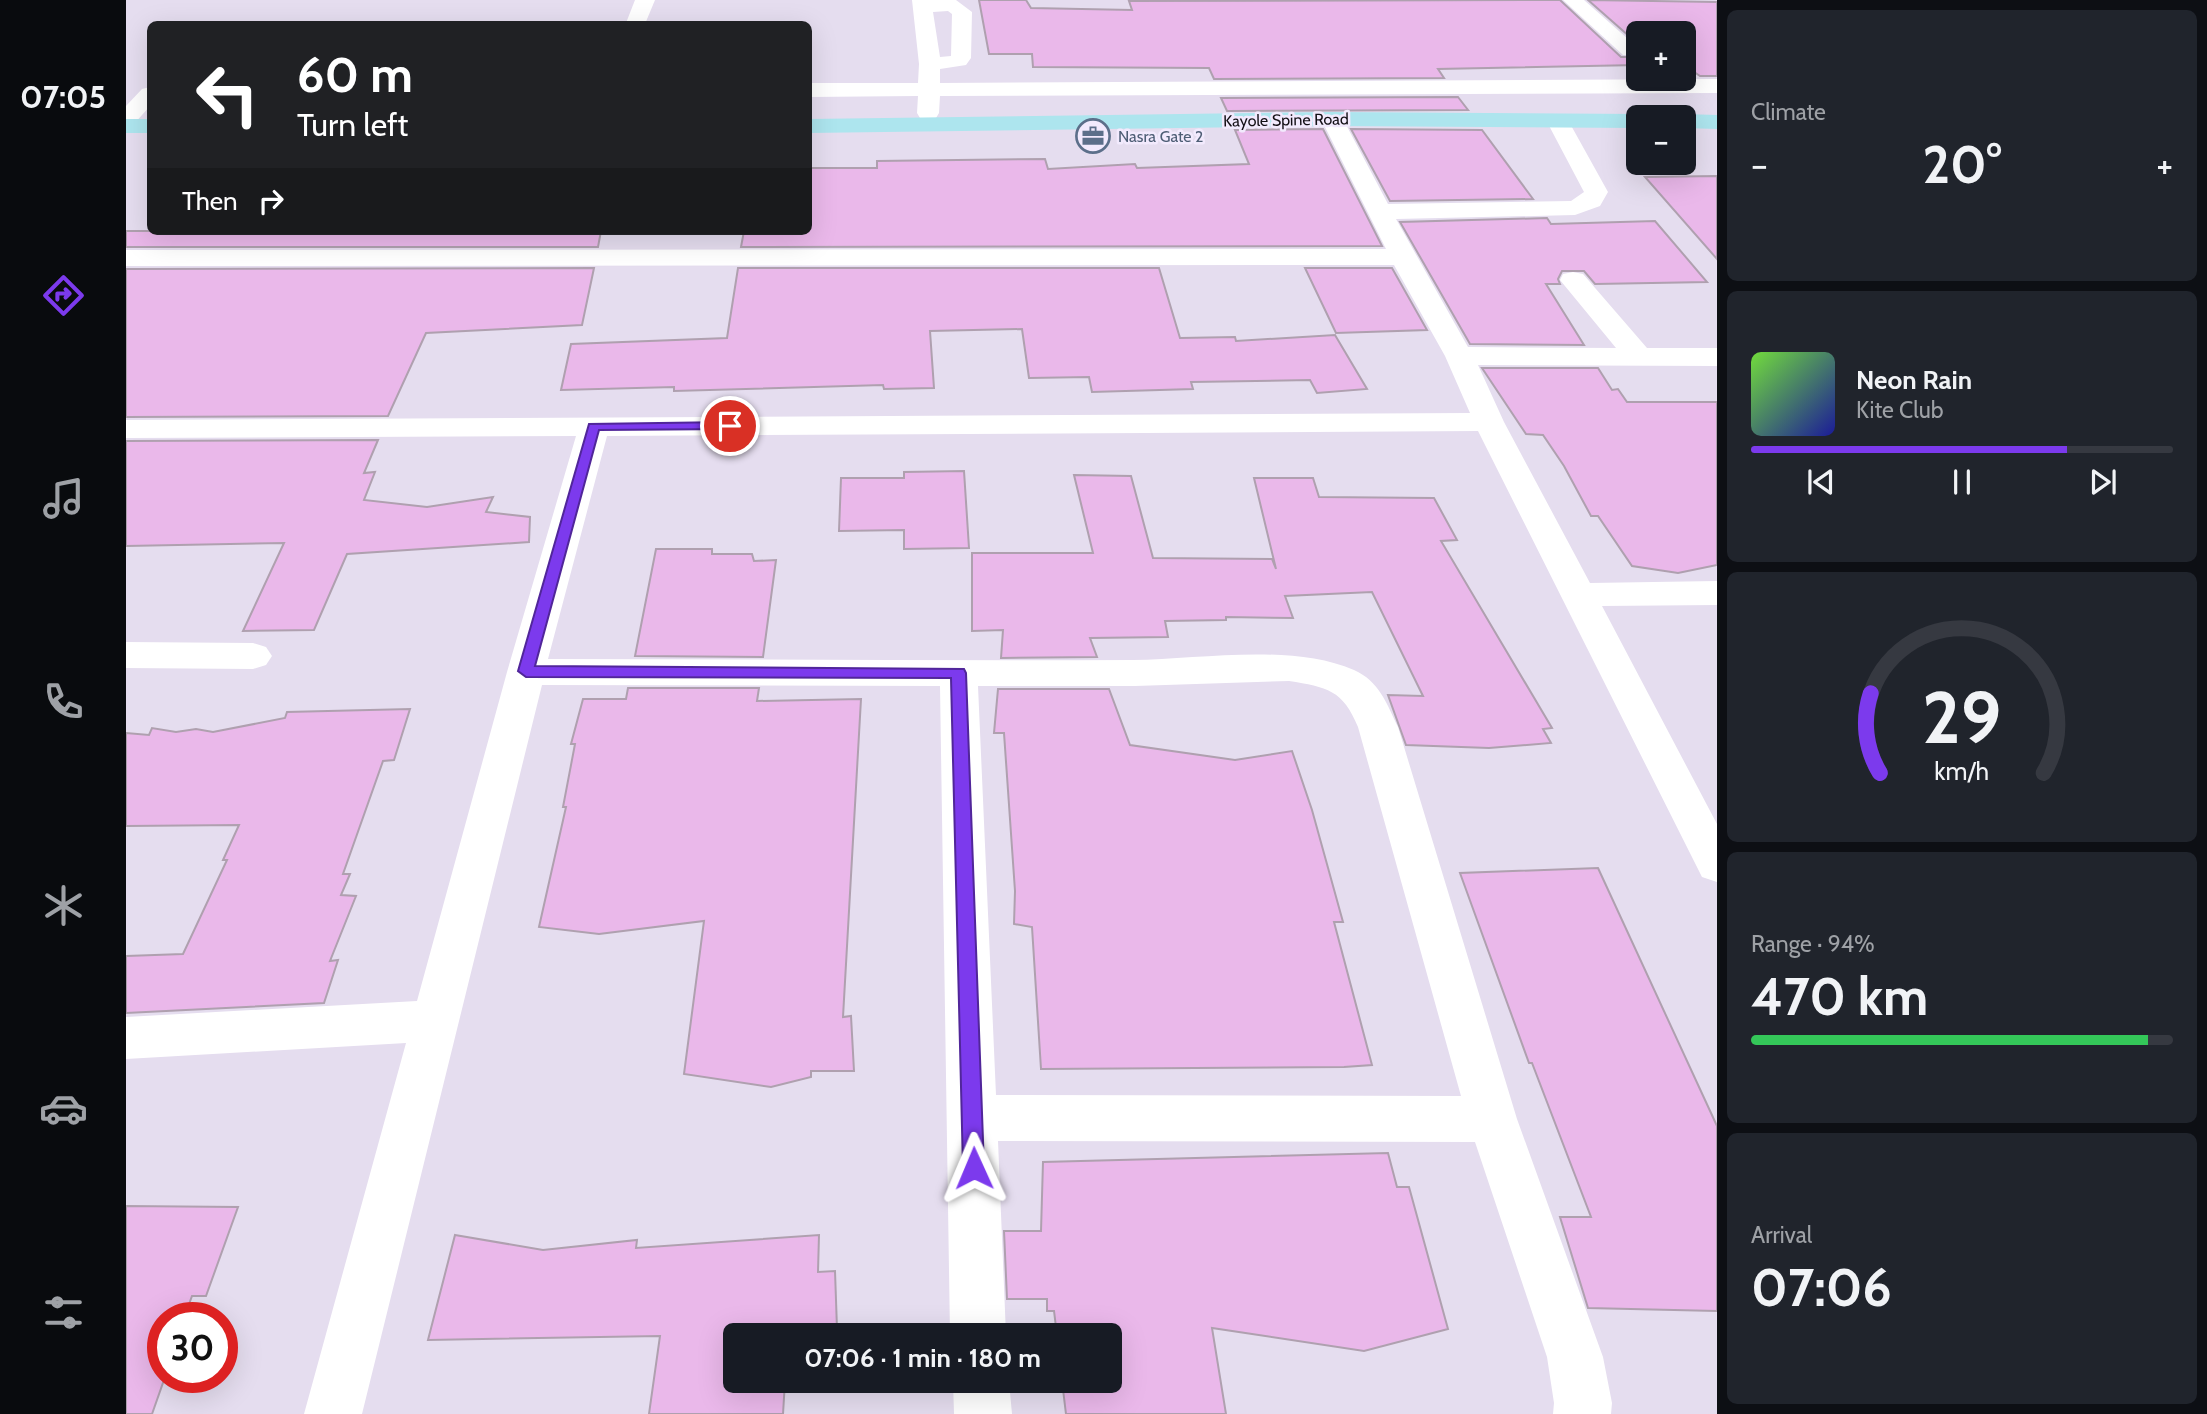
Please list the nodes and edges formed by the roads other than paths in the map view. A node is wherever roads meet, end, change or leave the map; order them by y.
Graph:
1 (645, 0) edge
2 (1573, 0) edge
3 (923, 3) edge
4 (637, 21) edge
5 (962, 28) junction
6 (925, 30) junction
7 (1626, 47) edge
8 (930, 64) junction
9 (1717, 86) edge
10 (929, 89) junction
11 (812, 90) edge
12 (147, 95) edge
13 (126, 96) edge
14 (147, 98) edge
15 (126, 119) edge
16 (1332, 119) junction
17 (1557, 120) junction
18 (1626, 121) edge
19 (1696, 121) edge
20 (1717, 122) edge
21 (928, 125) junction
22 (126, 126) edge
23 (147, 126) edge
24 (812, 126) edge
25 (1380, 212) junction
26 (1403, 257) junction
27 (126, 258) edge
28 (1573, 280) dead end
29 (1459, 356) junction
30 (1637, 356) junction
31 (1717, 357) edge
32 (1489, 422) junction
33 (594, 427) junction
34 (126, 429) edge
35 (1717, 593) edge
36 (1579, 595) junction
37 (126, 655) edge
38 (253, 656) dead end
39 (526, 671) junction
40 (959, 673) junction
41 (1717, 864) edge
42 (435, 1021) junction
43 (126, 1038) edge
44 (973, 1118) junction
45 (1492, 1119) junction
46 (978, 1323) edge
47 (982, 1393) edge
48 (333, 1414) edge
49 (983, 1414) edge
50 (1582, 1414) edge

1 - 4 street
2 - 7 street
3 - 5 street
3 - 6 street
5 - 6 street
5 - 8 street
6 - 8 street
8 - 10 street
9 - 10 street
10 - 11 street
10 - 21 street
12 - 13 street
14 - 15 street
16 - 17 main road, Kayole Spine Road
16 - 21 main road, Kayole Spine Road
16 - 25 street
17 - 18 main road, Kayole Spine Road
17 - 25 street
19 - 20 main road
21 - 24 main road, Kayole Spine Road
22 - 23 main road
25 - 26 street
26 - 27 street
26 - 29 street
28 - 30 street
29 - 30 street
29 - 32 street
30 - 31 street
32 - 33 street
32 - 36 street
33 - 34 street
33 - 39 street
35 - 36 street
36 - 41 street
37 - 38 street
39 - 40 street
39 - 42 street
40 - 44 street
40 - 45 street
42 - 43 street
42 - 48 street
44 - 45 street
44 - 46 street
45 - 50 street
47 - 49 street

